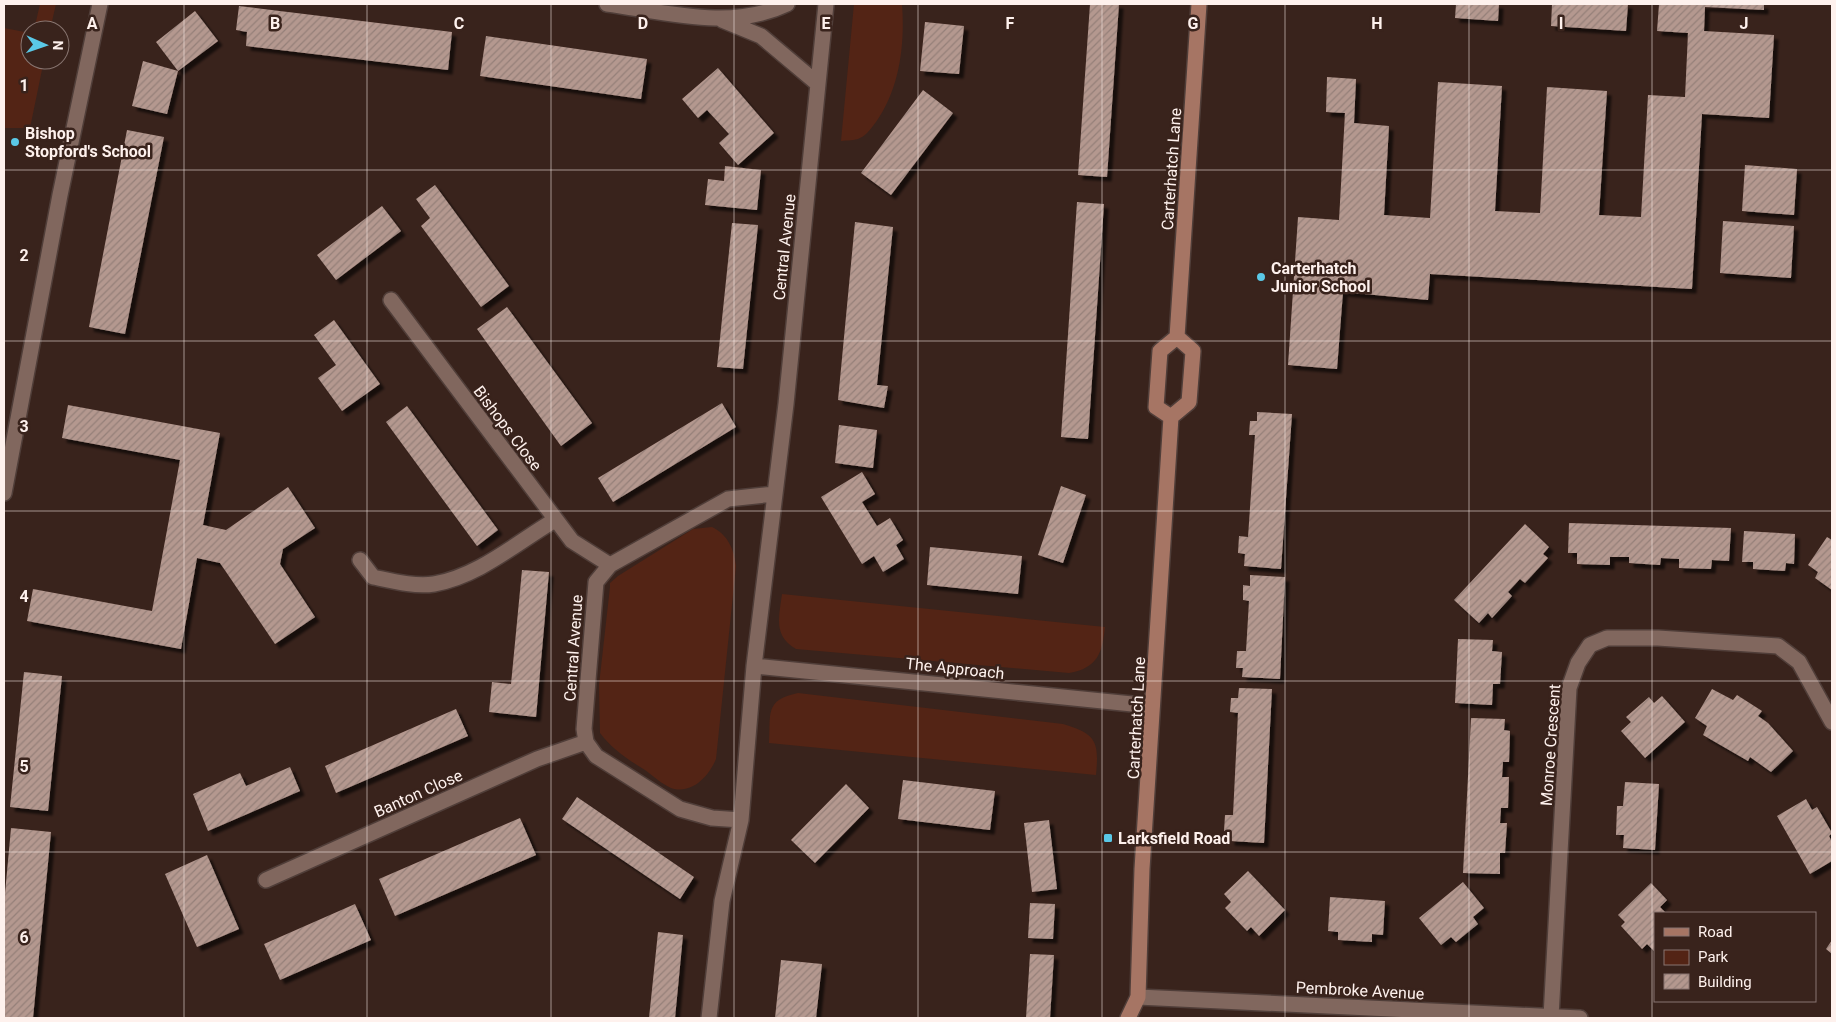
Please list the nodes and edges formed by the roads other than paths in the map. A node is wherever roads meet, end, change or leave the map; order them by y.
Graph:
1 (607, 4) edge
2 (787, 4) edge
3 (826, 4) edge
4 (1199, 4) edge
5 (100, 5) edge
6 (718, 19) junction
7 (818, 84) junction
8 (391, 300) dead end
9 (1177, 337) junction
10 (1171, 417) junction
11 (4, 494) edge
12 (774, 494) junction
13 (555, 520) junction
14 (360, 560) dead end
15 (610, 565) junction
16 (754, 666) junction
17 (1152, 706) junction
18 (1832, 722) edge
19 (586, 742) junction
20 (740, 820) junction
21 (266, 880) dead end
22 (1138, 997) junction
23 (1551, 1016) junction
24 (709, 1018) edge
25 (1128, 1018) edge
26 (1580, 1018) edge

1 - 6 street
2 - 6 street
3 - 7 street, Central Avenue
4 - 9 street, Carterhatch Lane
5 - 11 street
6 - 7 street
7 - 12 street, Central Avenue
8 - 13 street, Bishops Close
9 - 10 street
9 - 10 street
10 - 17 street, Carterhatch Lane
12 - 15 street, Central Avenue
12 - 16 street, Central Avenue
13 - 14 street
13 - 15 street, Bishops Close
15 - 19 street, Central Avenue
16 - 17 street, The Approach
16 - 20 street, Central Avenue
17 - 22 street, Carterhatch Lane
18 - 23 street, Monroe Crescent
19 - 20 street
19 - 21 street, Banton Close
20 - 24 street, Central Avenue
22 - 23 street, Pembroke Avenue
22 - 25 street, Carterhatch Lane
23 - 26 street, Pembroke Avenue

